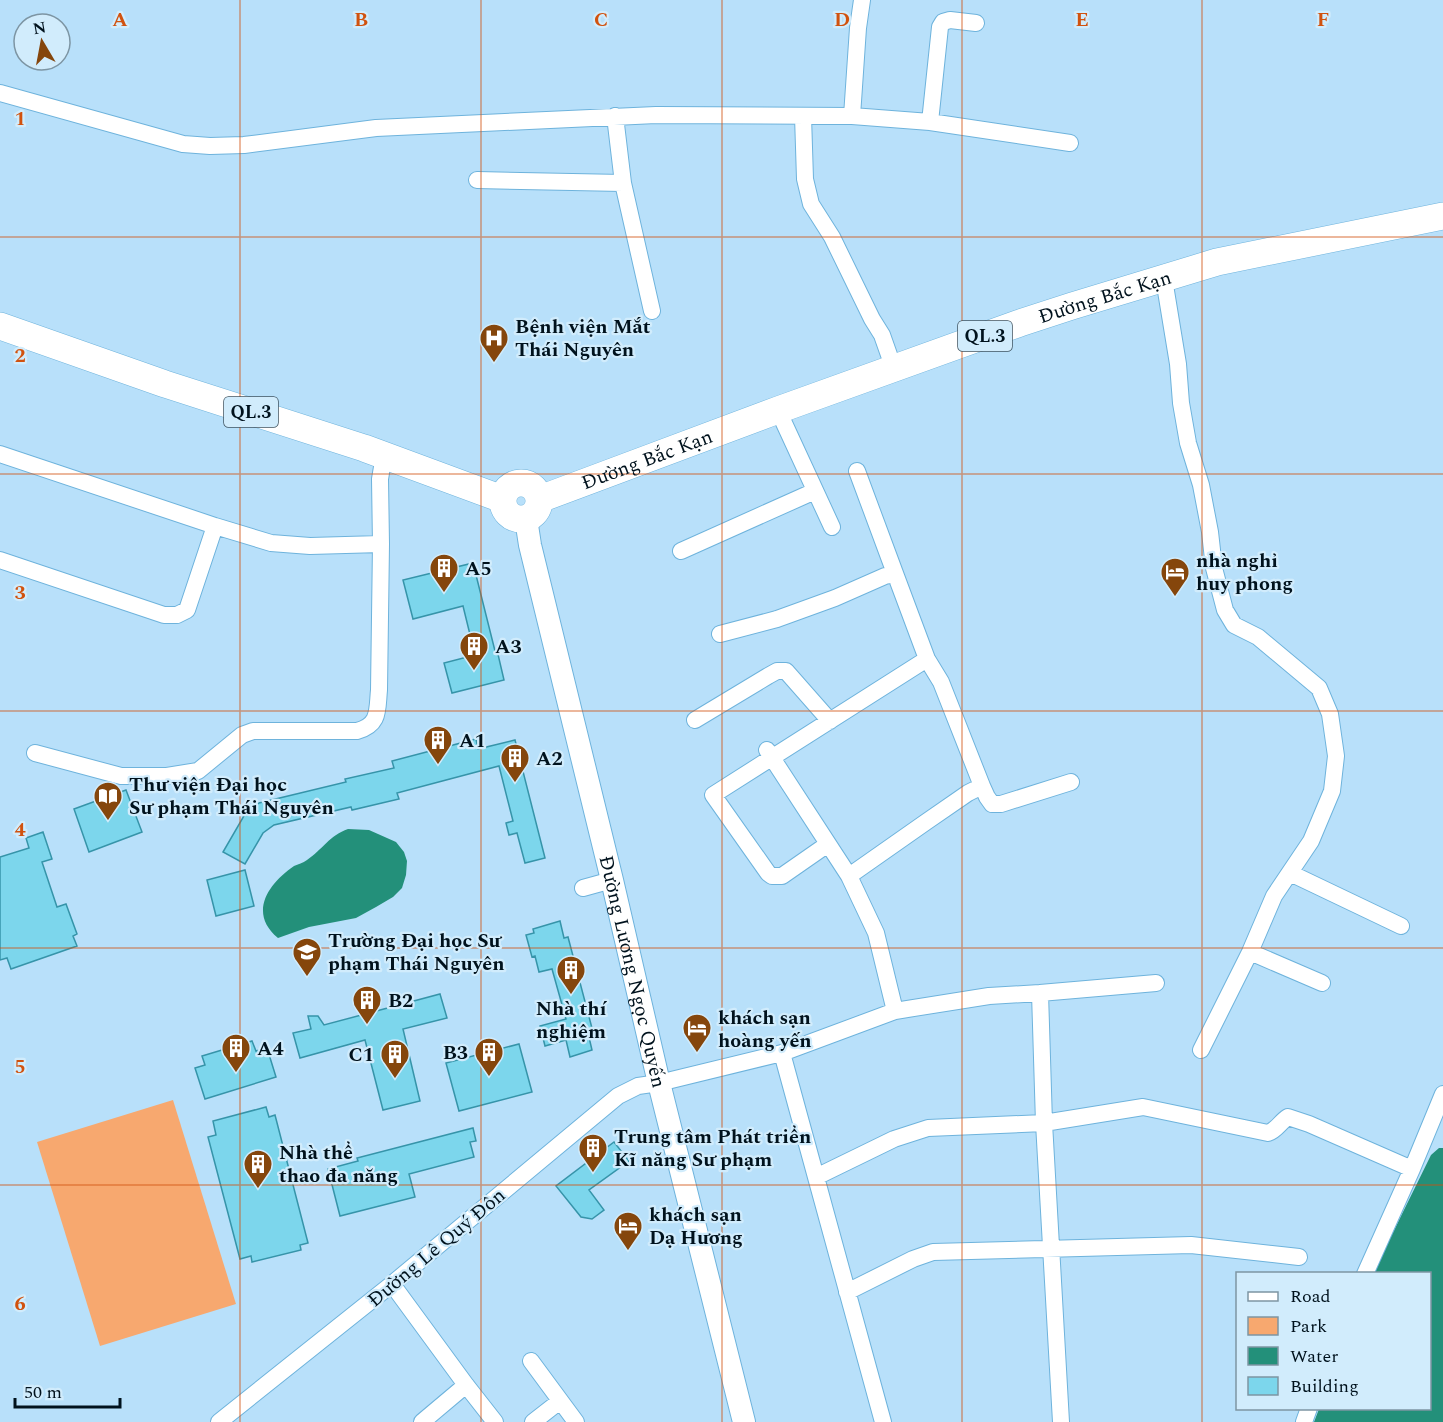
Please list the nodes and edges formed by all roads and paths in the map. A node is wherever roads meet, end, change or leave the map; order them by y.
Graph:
1 (862, 0) edge
2 (976, 23) dead end
3 (0, 93) edge
4 (615, 116) junction
5 (803, 116) junction
6 (852, 116) junction
7 (930, 122) junction
8 (1070, 143) dead end
9 (477, 180) dead end
10 (623, 183) junction
11 (1443, 216) edge
12 (1164, 279) junction
13 (652, 312) dead end
14 (0, 326) edge
15 (894, 369) junction
16 (778, 410) junction
17 (0, 453) edge
18 (384, 455) junction
19 (857, 471) dead end
20 (815, 491) junction
21 (533, 509) junction
22 (215, 526) junction
23 (832, 527) dead end
24 (381, 544) junction
25 (681, 551) dead end
26 (0, 561) edge
27 (896, 576) junction
28 (720, 634) dead end
29 (927, 659) junction
30 (695, 720) dead end
31 (830, 721) junction
32 (35, 753) dead end
33 (770, 754) junction
34 (1071, 782) dead end
35 (981, 786) junction
36 (828, 844) junction
37 (1290, 873) junction
38 (849, 876) junction
39 (612, 880) junction
40 (583, 888) dead end
41 (1401, 926) dead end
42 (1250, 952) junction
43 (1156, 982) dead end
44 (1322, 983) dead end
45 (1040, 993) junction
46 (895, 1011) junction
47 (1201, 1050) dead end
48 (782, 1053) junction
49 (659, 1083) junction
50 (1443, 1094) edge
51 (1044, 1123) junction
52 (1412, 1169) junction
53 (816, 1177) junction
54 (1051, 1248) junction
55 (1299, 1257) dead end
56 (1366, 1272) edge
57 (392, 1284) junction
58 (847, 1292) junction
59 (531, 1361) dead end
60 (466, 1385) junction
61 (560, 1401) junction
62 (219, 1422) edge
63 (422, 1422) edge
64 (495, 1422) edge
65 (533, 1422) edge
66 (576, 1422) edge
67 (744, 1422) edge
68 (883, 1422) edge
69 (1061, 1422) edge

1 - 6 street
2 - 7 street
3 - 4 street
4 - 5 street
4 - 10 street
5 - 6 street
5 - 15 street
6 - 7 street
7 - 8 street
9 - 10 street
10 - 13 street
11 - 12 highway, Đường Bắc Kạn / QL.3
12 - 15 highway, Đường Bắc Kạn / QL.3
12 - 37 street
14 - 18 highway, QL.3
15 - 16 highway, Đường Bắc Kạn / QL.3
16 - 20 street
16 - 21 highway, Đường Bắc Kạn / QL.3
17 - 22 street
18 - 21 highway, QL.3
18 - 24 street
19 - 27 street
20 - 23 street
20 - 25 street
21 - 39 main road, Đường Lương Ngọc Quyến
22 - 24 street
22 - 26 street
24 - 32 street
27 - 28 street
27 - 29 street
29 - 31 street
29 - 35 street
30 - 31 street
31 - 33 street
33 - 36 street
33 - 36 street
34 - 35 street
35 - 38 street
36 - 38 street
37 - 41 street
37 - 42 street
38 - 46 street
39 - 40 street
39 - 49 main road, Đường Lương Ngọc Quyến
42 - 44 street
42 - 47 street
43 - 45 street, Đường Lê Quý Đôn
45 - 46 street, Đường Lê Quý Đôn
45 - 51 street
46 - 48 street, Đường Lê Quý Đôn
48 - 49 street, Đường Lê Quý Đôn
48 - 53 street
49 - 57 street, Đường Lê Quý Đôn
49 - 67 main road, Đường Lương Ngọc Quyến
50 - 52 street
51 - 52 street
51 - 53 street
51 - 54 street
52 - 56 street
53 - 58 street
54 - 55 street
54 - 58 street
54 - 69 street
57 - 60 street
57 - 62 street, Đường Lê Quý Đôn
58 - 68 street
59 - 61 street
60 - 63 street
60 - 64 street
61 - 65 street
61 - 66 street

